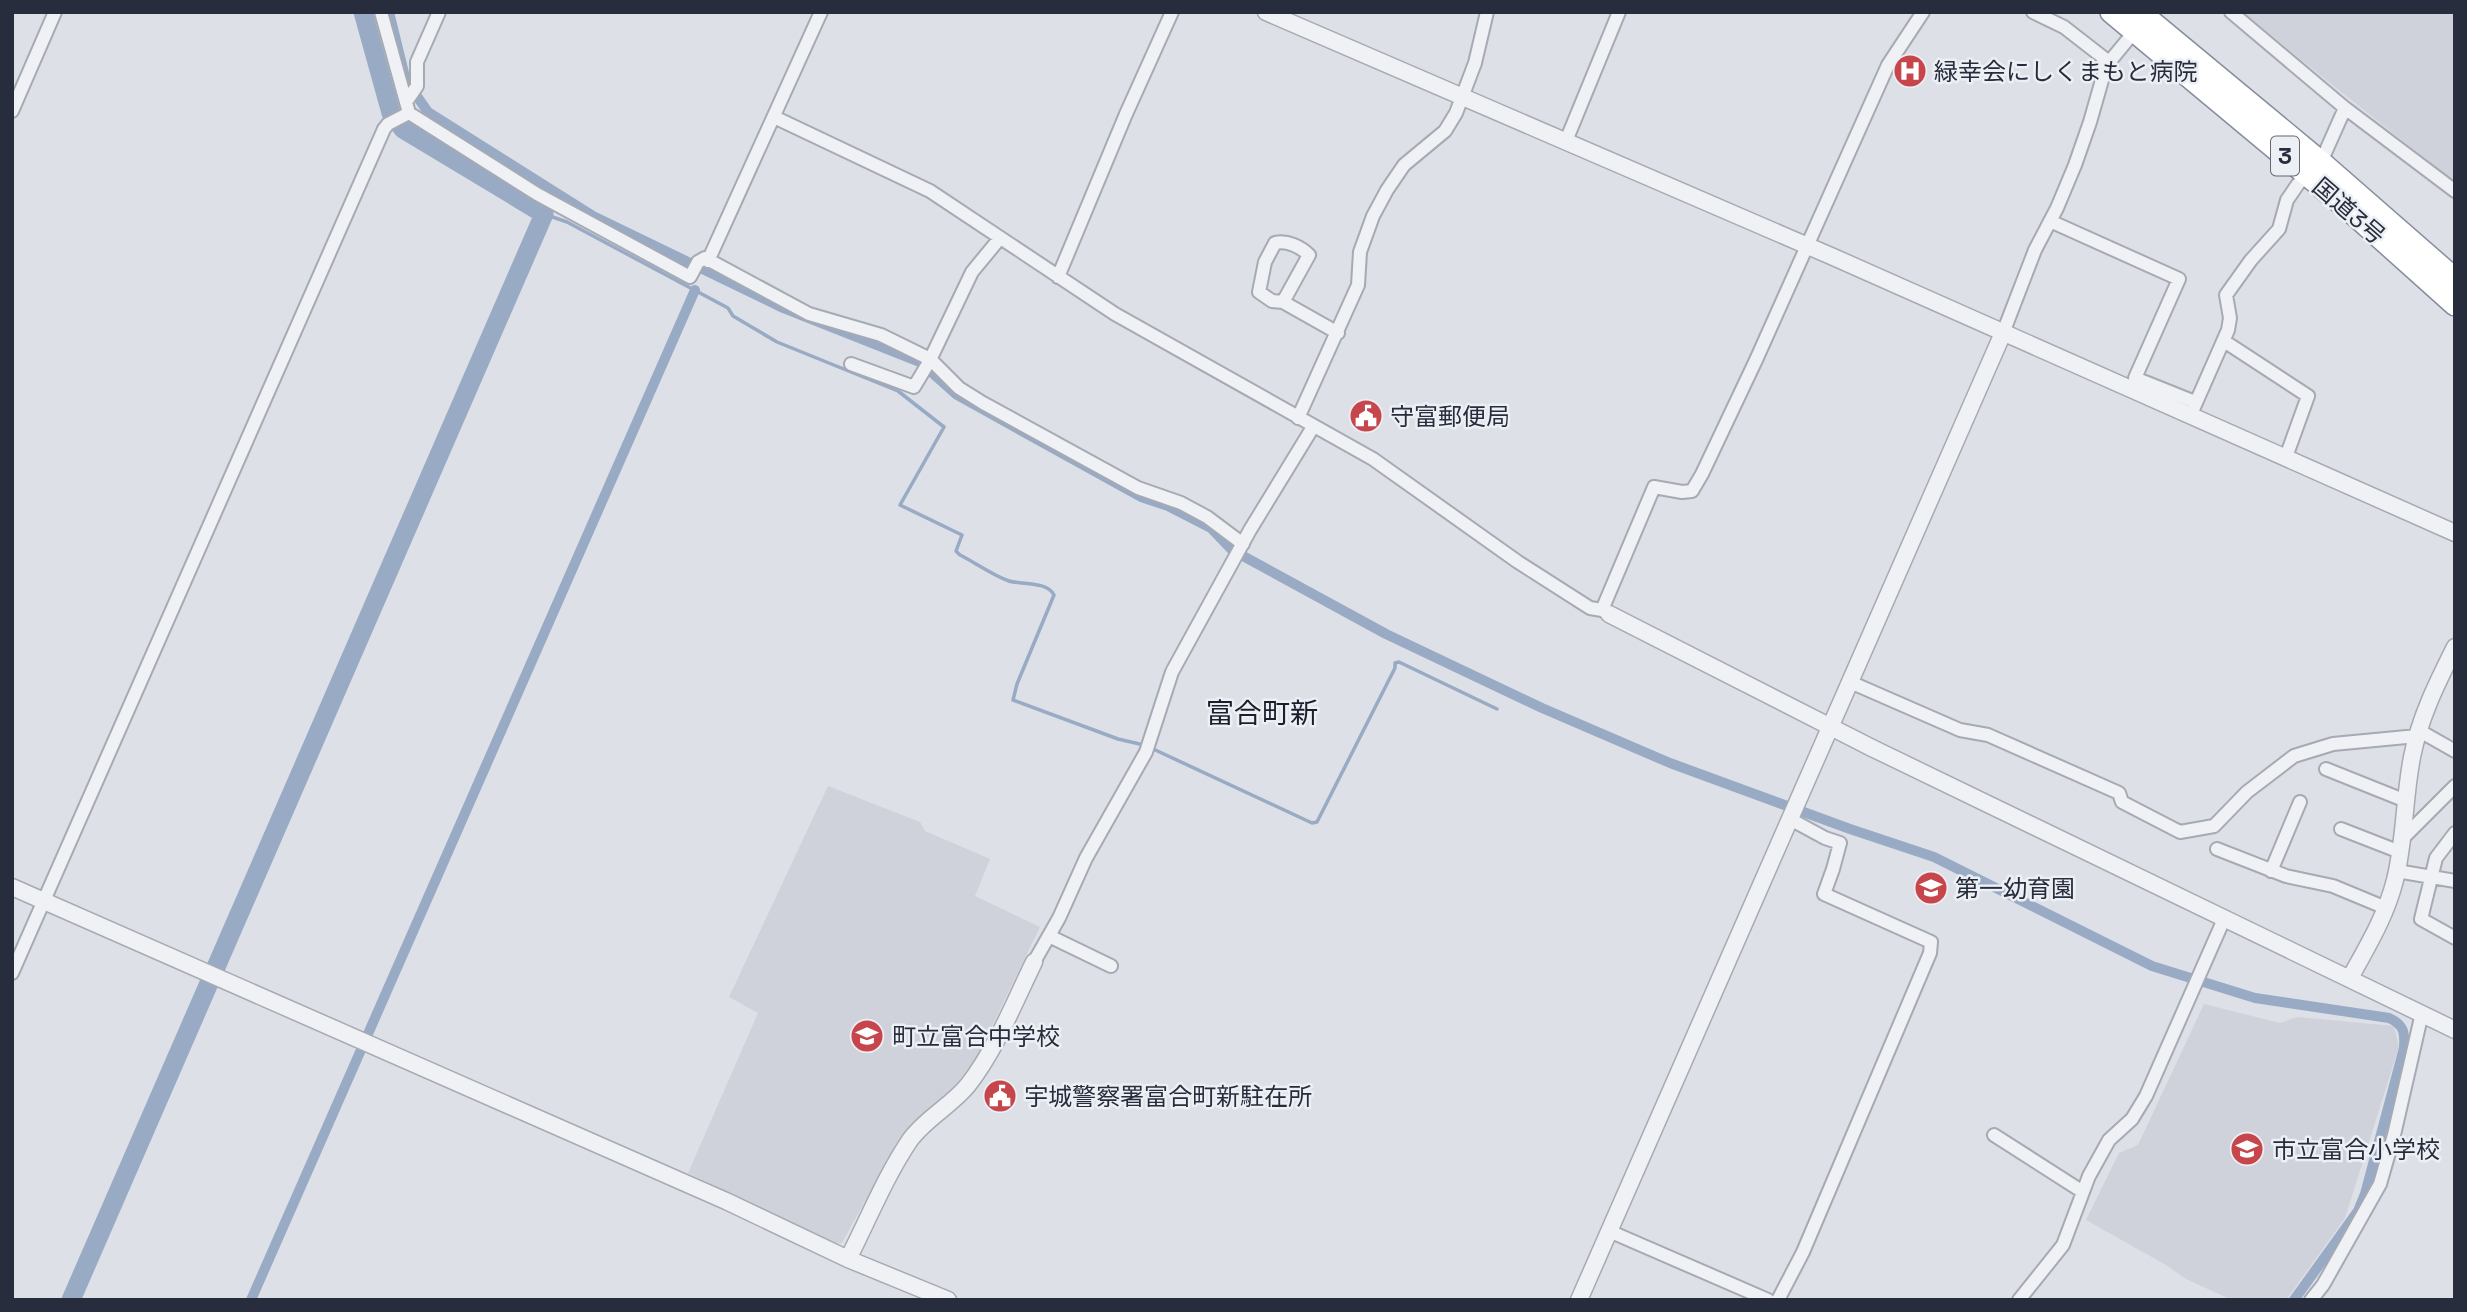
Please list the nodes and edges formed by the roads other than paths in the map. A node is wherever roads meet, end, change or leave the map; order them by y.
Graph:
1 (55, 12) edge
2 (381, 12) edge
3 (439, 12) edge
4 (821, 12) edge
5 (1172, 12) edge
6 (1266, 12) edge
7 (1487, 12) edge
8 (1619, 12) edge
9 (1923, 12) edge
10 (2033, 12) edge
11 (2111, 12) edge
12 (2231, 12) edge
13 (2137, 22) edge
14 (2109, 62) junction
15 (1464, 96) junction
16 (407, 107) junction
17 (2345, 108) junction
18 (12, 111) edge
19 (774, 117) junction
20 (1575, 145) junction
21 (2314, 168) junction
22 (2455, 191) edge
23 (2050, 221) junction
24 (1000, 238) junction
25 (1806, 246) junction
26 (700, 264) junction
27 (1058, 277) junction
28 (2455, 279) edge
29 (1283, 302) junction
30 (2455, 304) edge
31 (1338, 332) junction
32 (2003, 333) junction
33 (2224, 341) junction
34 (850, 364) dead end
35 (927, 364) junction
36 (2193, 408) junction
37 (1298, 418) junction
38 (1313, 427) junction
39 (2286, 457) junction
40 (2455, 533) edge
41 (1240, 551) junction
42 (1605, 612) junction
43 (2455, 647) edge
44 (1850, 682) junction
45 (1830, 726) junction
46 (2418, 733) junction
47 (2455, 751) edge
48 (2326, 769) dead end
49 (2455, 786) edge
50 (2406, 800) junction
51 (2300, 802) dead end
52 (1793, 812) junction
53 (2342, 829) dead end
54 (2455, 833) edge
55 (2401, 846) junction
56 (2217, 849) dead end
57 (2271, 871) junction
58 (2397, 871) junction
59 (2433, 877) junction
60 (2455, 881) edge
61 (12, 887) edge
62 (45, 901) junction
63 (2386, 908) junction
64 (2224, 919) junction
65 (1049, 936) junction
66 (2455, 938) edge
67 (1034, 962) joint
68 (1111, 966) dead end
69 (12, 973) edge
70 (2350, 978) junction
71 (2422, 1013) junction
72 (2455, 1030) edge
73 (1994, 1135) dead end
74 (2083, 1192) junction
75 (1609, 1231) junction
76 (848, 1259) junction
77 (948, 1300) edge
78 (1579, 1300) edge
79 (1768, 1300) edge
80 (1778, 1300) edge
81 (2019, 1300) edge
82 (2311, 1300) edge

1 - 18 street
2 - 16 street
3 - 16 street
4 - 19 street
5 - 27 street
6 - 15 street
7 - 15 street
8 - 20 street
9 - 25 street
10 - 14 street
11 - 13 highway, 国道3号 / 3
12 - 17 street
13 - 14 street
13 - 21 highway, 国道3号 / 3
14 - 23 street
15 - 20 street
15 - 31 street
16 - 26 street
16 - 62 street
17 - 21 street
17 - 22 street
19 - 24 street
19 - 26 street
20 - 25 street
21 - 28 highway, 国道3号 / 3
21 - 30 highway, 国道3号 / 3
21 - 33 street
23 - 32 street
23 - 36 street
24 - 27 street
24 - 35 street
25 - 32 street
25 - 42 street
26 - 35 street
27 - 37 street
29 - 29 street
29 - 31 street
31 - 37 street
32 - 36 street
32 - 44 street
33 - 36 street
33 - 39 street
34 - 35 street
35 - 41 street
36 - 39 street
37 - 38 street
38 - 41 street
38 - 42 street
39 - 40 street
41 - 65 street
42 - 45 street
43 - 46 street
44 - 45 street
44 - 46 street
45 - 52 street
45 - 64 street
46 - 47 street
46 - 50 street
48 - 50 street
49 - 55 street
50 - 55 street
51 - 57 street
52 - 75 street
52 - 80 street
53 - 55 street
54 - 59 street
55 - 58 street
56 - 57 street
57 - 63 street
58 - 59 street
58 - 63 street
59 - 60 street
59 - 66 street
61 - 62 street
62 - 69 street
62 - 76 street
63 - 70 street
64 - 70 street
64 - 74 street
65 - 67 street
65 - 68 street
67 - 76 street
70 - 71 street
71 - 72 street
71 - 82 street
73 - 74 street
74 - 81 street
75 - 78 street
75 - 79 street
76 - 77 street

